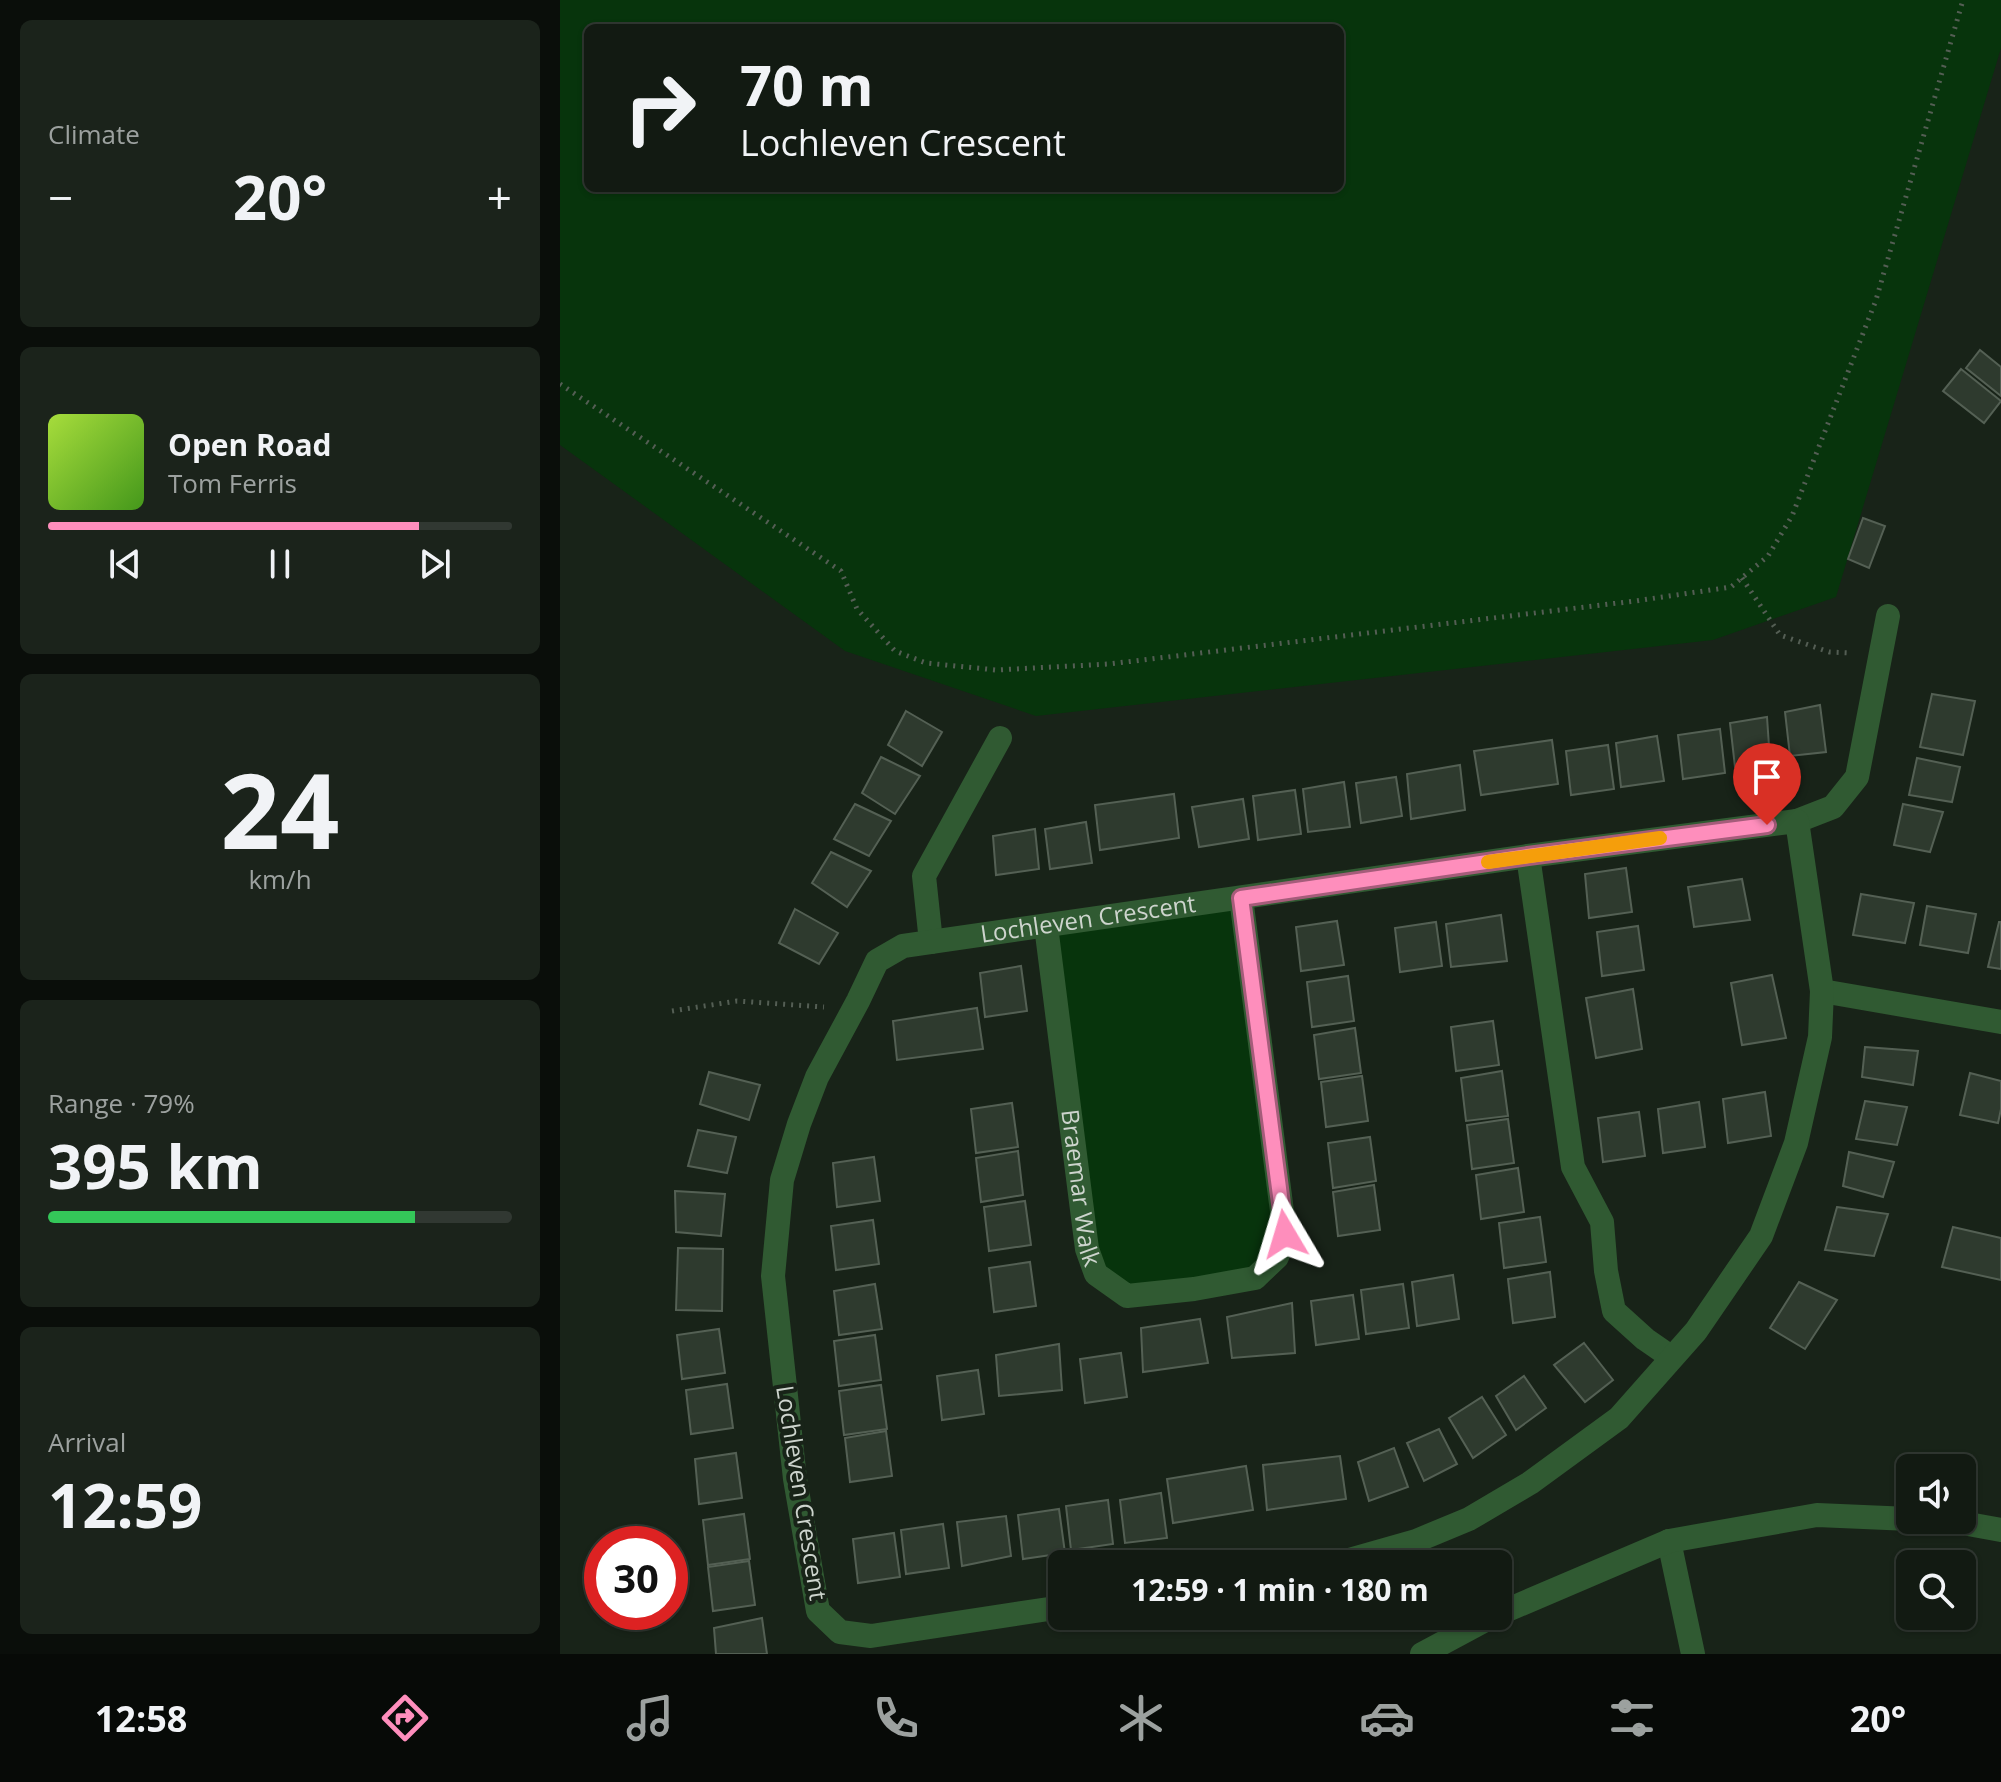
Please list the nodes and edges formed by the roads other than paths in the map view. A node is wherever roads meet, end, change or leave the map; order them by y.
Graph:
1 (1888, 616) dead end
2 (1000, 738) dead end
3 (1797, 821) junction
4 (1528, 856) junction
5 (1241, 898) junction
6 (1046, 926) junction
7 (931, 942) junction
8 (1822, 991) junction
9 (2001, 1022) edge
10 (1671, 1357) junction
11 (1896, 1518) edge
12 (1976, 1525) edge
13 (2001, 1530) edge
14 (1669, 1541) junction
15 (1384, 1550) edge
16 (1512, 1608) edge
17 (1048, 1609) edge
18 (1467, 1630) edge
19 (1422, 1654) edge
20 (1693, 1654) edge

1 - 3 street, Lochleven Crescent
2 - 7 street
3 - 4 street, Lochleven Crescent
3 - 8 street
4 - 5 street, Lochleven Crescent
4 - 10 street
5 - 6 street, Lochleven Crescent
5 - 6 street, Braemar Walk
6 - 7 street, Lochleven Crescent
7 - 17 street, Lochleven Crescent
8 - 9 street
8 - 10 street
10 - 15 street
11 - 14 street
12 - 13 street
14 - 16 street
14 - 20 street
18 - 19 street

